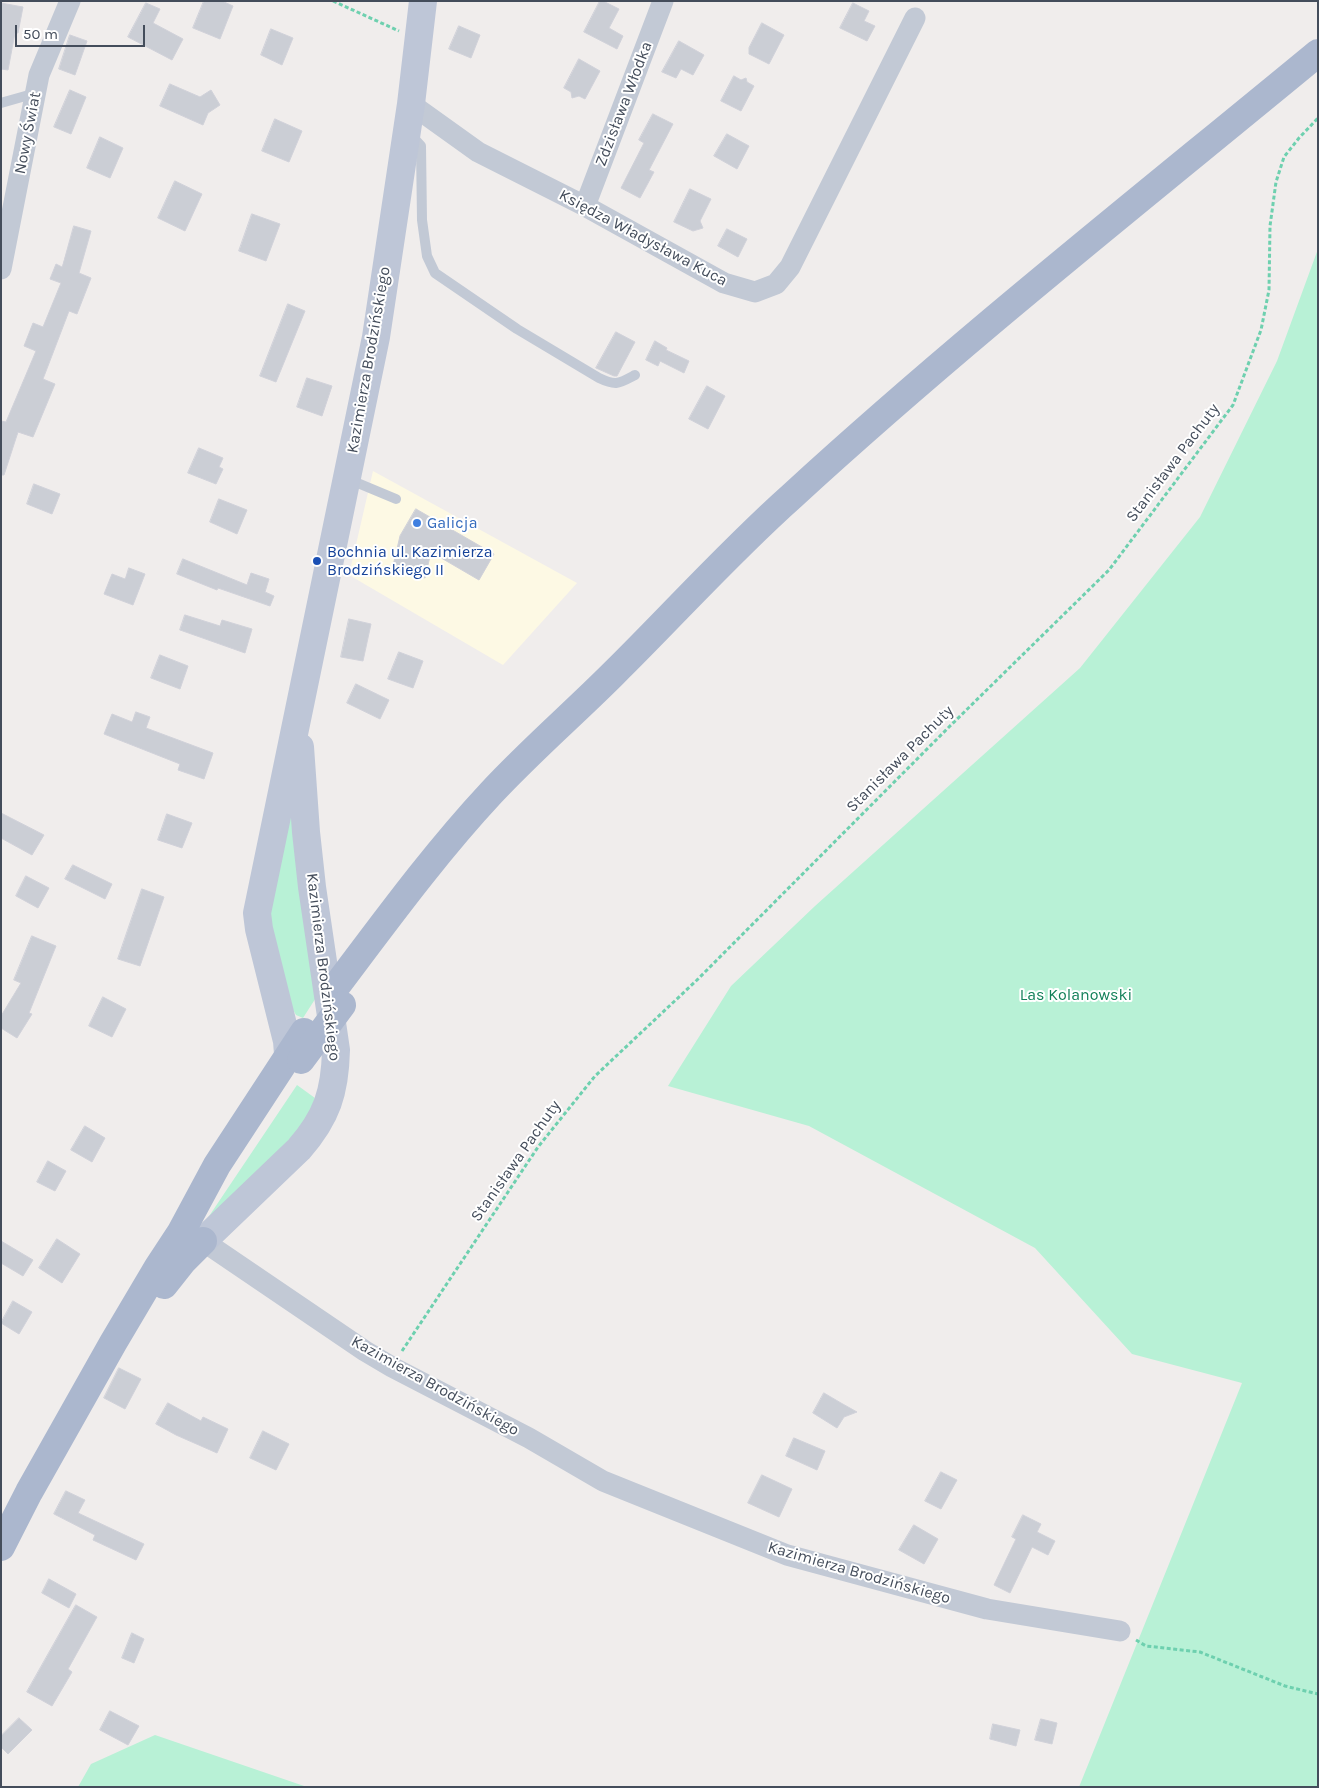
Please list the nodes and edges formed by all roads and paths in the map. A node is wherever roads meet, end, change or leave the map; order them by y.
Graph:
1 (70, 1) edge
2 (333, 1) edge
3 (663, 1) edge
4 (418, 3) edge
5 (915, 18) dead end
6 (418, 39) junction
7 (1318, 53) edge
8 (36, 94) junction
9 (1, 103) edge
10 (411, 104) junction
11 (1318, 118) edge
12 (407, 132) junction
13 (585, 206) junction
14 (1, 269) edge
15 (635, 375) dead end
16 (347, 478) junction
17 (396, 499) dead end
18 (298, 715) junction
19 (340, 994) junction
20 (295, 1058) junction
21 (192, 1237) junction
22 (392, 1366) junction
23 (1, 1547) edge
24 (1120, 1631) joint
25 (1318, 1694) edge

1 - 8 street, Nowy Świat
2 - 6 path
3 - 13 street, Zdzisława Włodka
4 - 6 main road, Kazimierza Brodzińskiego
5 - 13 street, Księdza Władysława Kuca
6 - 10 main road, Kazimierza Brodzińskiego
7 - 19 main road
8 - 9 lane
8 - 14 street, Nowy Świat
10 - 12 main road, Kazimierza Brodzińskiego
10 - 13 street, Księdza Władysława Kuca
11 - 22 path, Stanisława Pachuty
12 - 15 lane
12 - 16 main road, Kazimierza Brodzińskiego
16 - 17 lane
16 - 18 main road, Kazimierza Brodzińskiego
18 - 20 main road, Kazimierza Brodzińskiego
18 - 21 main road, Kazimierza Brodzińskiego
19 - 20 main road, bridge
19 - 20 main road
20 - 21 main road
21 - 22 street, Kazimierza Brodzińskiego
21 - 23 main road
22 - 24 street, Kazimierza Brodzińskiego
24 - 25 path

